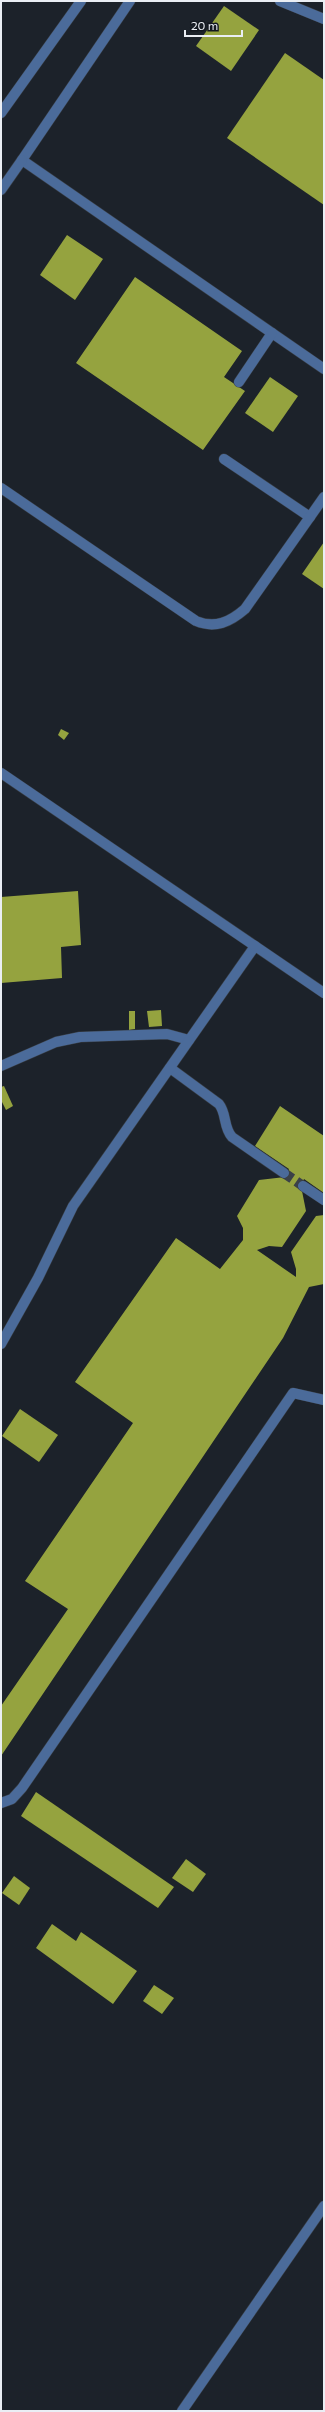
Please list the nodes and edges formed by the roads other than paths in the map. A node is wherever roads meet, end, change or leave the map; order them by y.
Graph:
1 (81, 1) edge
2 (130, 1) edge
3 (280, 1) edge
4 (324, 19) edge
5 (1, 113) edge
6 (22, 160) junction
7 (1, 190) edge
8 (272, 333) junction
9 (324, 369) edge
10 (239, 382) dead end
11 (224, 459) dead end
12 (1, 488) edge
13 (324, 496) edge
14 (310, 517) junction
15 (1, 773) edge
16 (255, 946) junction
17 (324, 993) edge
18 (189, 1040) junction
19 (1, 1066) edge
20 (170, 1068) junction
21 (284, 1173) tunnel mouth
22 (303, 1186) tunnel mouth
23 (324, 1200) edge
24 (1, 1344) edge
25 (324, 1400) edge
26 (1, 1803) edge
27 (324, 2206) edge
28 (182, 2411) edge

1 - 5 street
2 - 6 street
3 - 4 street
6 - 7 street
6 - 8 street
8 - 9 street
8 - 10 street
11 - 14 street
12 - 14 street
13 - 14 street
15 - 16 street
16 - 17 street
16 - 18 street
18 - 19 street
18 - 20 street
20 - 21 street
20 - 24 street
22 - 23 street
25 - 26 street
27 - 28 street

